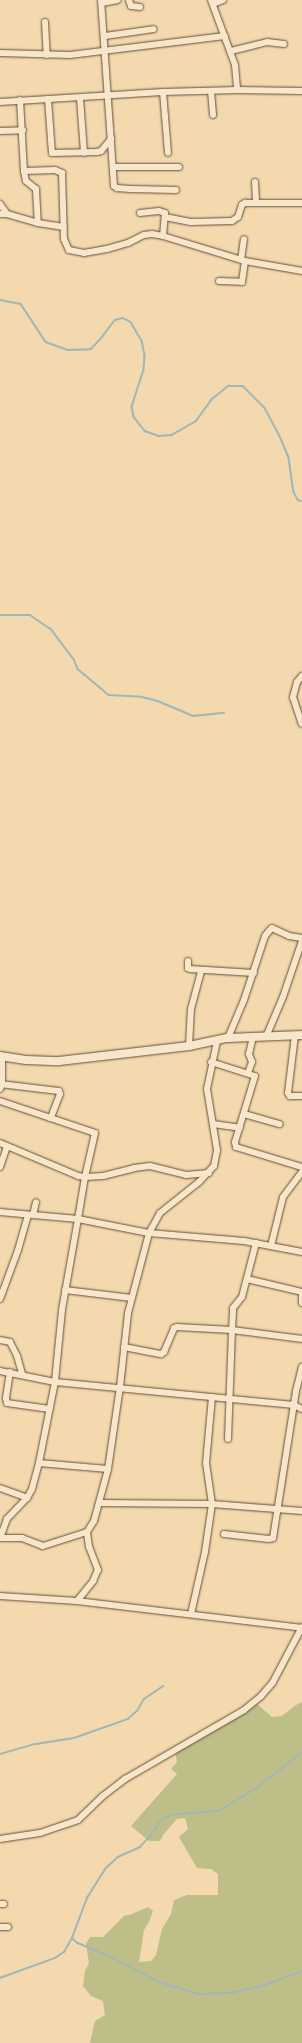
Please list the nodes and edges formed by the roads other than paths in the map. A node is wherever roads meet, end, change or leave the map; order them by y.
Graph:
1 (118, 0) edge
2 (129, 0) edge
3 (223, 0) edge
4 (101, 2) edge
5 (212, 2) edge
6 (140, 7) dead end
7 (45, 22) dead end
8 (154, 30) dead end
9 (105, 36) junction
10 (226, 36) junction
11 (284, 44) dead end
12 (106, 51) junction
13 (231, 51) junction
14 (0, 53) edge
15 (47, 55) junction
16 (237, 90) junction
17 (211, 91) junction
18 (302, 91) edge
19 (163, 92) junction
20 (108, 96) junction
21 (80, 98) junction
22 (48, 99) junction
23 (20, 100) junction
24 (0, 102) edge
25 (214, 115) dead end
26 (23, 130) junction
27 (0, 131) edge
28 (111, 139) junction
29 (84, 153) junction
30 (168, 153) dead end
31 (113, 167) junction
32 (179, 167) dead end
33 (24, 171) junction
34 (255, 182) dead end
35 (176, 190) dead end
36 (256, 202) junction
37 (302, 203) edge
38 (0, 204) edge
39 (140, 212) dead end
40 (0, 214) edge
41 (7, 214) junction
42 (165, 217) junction
43 (38, 223) junction
44 (64, 227) junction
45 (163, 236) junction
46 (244, 240) dead end
47 (243, 261) junction
48 (302, 271) edge
49 (219, 281) dead end
50 (302, 676) edge
51 (302, 724) edge
52 (302, 938) edge
53 (302, 941) edge
54 (188, 961) dead end
55 (201, 970) junction
56 (254, 973) junction
57 (298, 1035) edge
58 (253, 1037) junction
59 (266, 1037) junction
60 (228, 1038) junction
61 (217, 1041) junction
62 (190, 1046) junction
63 (1, 1057) edge
64 (211, 1062) junction
65 (248, 1073) junction
66 (1, 1086) edge
67 (302, 1096) edge
68 (0, 1101) edge
69 (244, 1114) junction
70 (51, 1118) junction
71 (213, 1124) junction
72 (280, 1124) dead end
73 (240, 1128) junction
74 (0, 1143) edge
75 (8, 1147) junction
76 (0, 1167) edge
77 (302, 1167) edge
78 (302, 1172) edge
79 (209, 1173) junction
80 (85, 1177) junction
81 (36, 1202) dead end
82 (0, 1212) edge
83 (30, 1215) junction
84 (78, 1219) junction
85 (149, 1233) junction
86 (256, 1243) junction
87 (271, 1246) junction
88 (302, 1252) edge
89 (247, 1279) junction
90 (66, 1290) junction
91 (302, 1292) edge
92 (302, 1295) edge
93 (132, 1298) junction
94 (0, 1299) edge
95 (302, 1303) edge
96 (232, 1330) junction
97 (302, 1339) edge
98 (0, 1340) edge
99 (124, 1347) junction
100 (302, 1367) edge
101 (0, 1371) edge
102 (10, 1372) junction
103 (22, 1374) junction
104 (56, 1382) junction
105 (120, 1388) junction
106 (212, 1397) junction
107 (229, 1398) junction
108 (294, 1405) junction
109 (50, 1409) junction
110 (302, 1409) edge
111 (228, 1439) dead end
112 (39, 1463) junction
113 (108, 1469) junction
114 (0, 1488) edge
115 (27, 1498) junction
116 (100, 1504) junction
117 (212, 1504) junction
118 (278, 1508) junction
119 (302, 1511) edge
120 (87, 1532) junction
121 (224, 1534) dead end
122 (0, 1538) edge
123 (0, 1596) edge
124 (77, 1601) junction
125 (191, 1614) junction
126 (302, 1628) edge
127 (0, 1839) edge
128 (0, 1927) edge
129 (8, 1927) dead end

1 - 4 street
2 - 6 street
3 - 5 street
4 - 9 street
5 - 10 street
7 - 15 street
8 - 9 street
9 - 12 street
10 - 12 street
10 - 13 street
11 - 13 street
12 - 15 street
12 - 20 street
13 - 16 street
14 - 15 street
16 - 17 street
16 - 18 street
17 - 19 street
17 - 25 street
19 - 20 street
19 - 30 street
20 - 21 street
20 - 28 street
21 - 22 street
21 - 29 street
22 - 23 street
22 - 29 street
23 - 24 street
23 - 26 street
26 - 27 street
26 - 33 street
28 - 29 street
28 - 31 street
31 - 32 street
31 - 35 street
33 - 43 street
33 - 44 street
34 - 36 street
36 - 37 street
36 - 42 street
38 - 41 street
39 - 42 street
40 - 41 street
41 - 43 street
42 - 45 street
43 - 44 street
44 - 45 street
45 - 47 street
46 - 47 street
47 - 48 street
47 - 49 street
50 - 51 street
52 - 56 street
53 - 59 street
54 - 55 street
55 - 56 street
55 - 62 street
56 - 60 street
57 - 59 street
57 - 67 street
58 - 59 street
58 - 60 street
58 - 65 street
60 - 61 street
61 - 62 street
61 - 64 street
62 - 63 street
63 - 66 street
64 - 65 street
64 - 71 street
65 - 69 street
66 - 70 street
68 - 70 street
69 - 72 street
69 - 73 street
70 - 80 street
71 - 73 street
71 - 79 street
73 - 77 street
74 - 75 street
75 - 76 street
75 - 80 street
78 - 87 street
79 - 80 street
79 - 85 street
80 - 84 street
81 - 83 street
82 - 83 street
83 - 84 street
83 - 94 street
84 - 85 street
84 - 90 street
85 - 86 street
85 - 93 street
86 - 87 street
86 - 89 street
87 - 88 street
89 - 91 street
89 - 96 street
90 - 93 street
90 - 104 street
92 - 95 street
93 - 99 street
96 - 97 street
96 - 99 street
96 - 107 street
98 - 103 street
99 - 105 street
100 - 108 street
101 - 102 street
102 - 103 street
102 - 109 street
103 - 104 street
104 - 105 street
104 - 109 street
105 - 106 street
105 - 113 street
106 - 107 street
106 - 117 street
107 - 108 street
107 - 111 street
108 - 110 street
108 - 118 street
109 - 112 street
112 - 113 street
112 - 115 street
113 - 116 street
114 - 115 street
115 - 122 street
116 - 117 street
116 - 120 street
117 - 118 street
117 - 125 street
118 - 119 street
118 - 121 street
120 - 122 street
120 - 124 street
123 - 124 street
124 - 125 street
125 - 126 street
126 - 127 street
128 - 129 street

